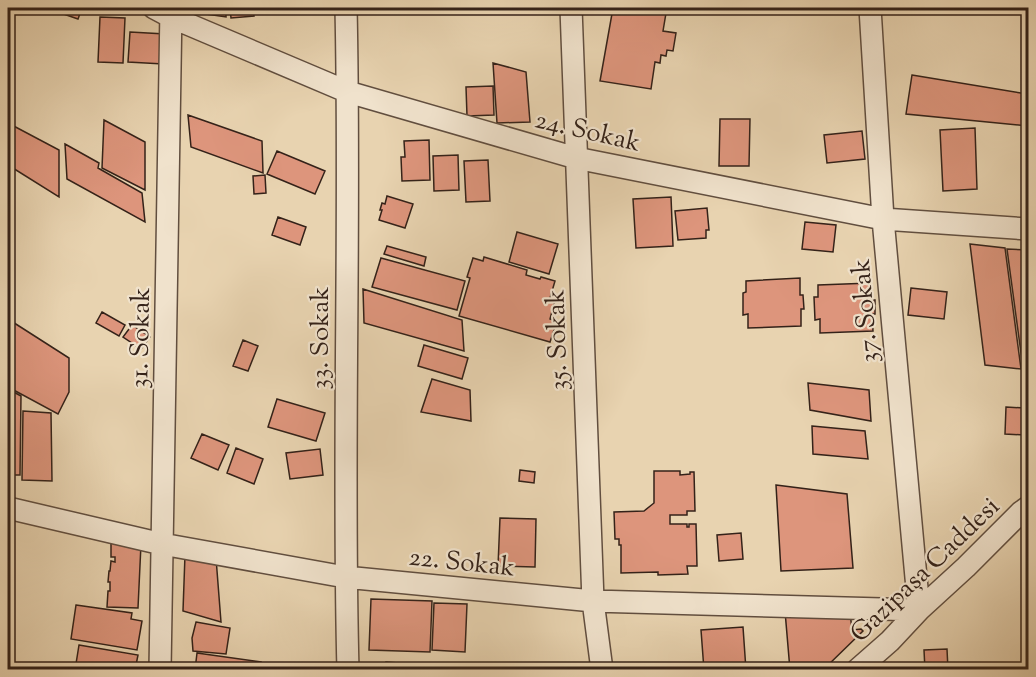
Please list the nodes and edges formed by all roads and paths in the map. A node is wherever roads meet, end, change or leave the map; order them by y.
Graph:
1 (346, 8) edge
2 (571, 8) edge
3 (870, 8) edge
4 (165, 11) edge
5 (348, 92) junction
6 (576, 158) junction
7 (883, 219) junction
8 (1029, 229) edge
9 (1029, 507) edge
10 (8, 508) edge
11 (162, 544) junction
12 (345, 577) junction
13 (592, 602) junction
14 (919, 610) junction
15 (160, 669) edge
16 (348, 669) edge
17 (602, 669) edge
18 (857, 669) edge

1 - 5 street, 33. Sokak
2 - 6 street, 35. Sokak
3 - 7 street, 37. Sokak
4 - 5 street, 24. Sokak
4 - 11 street, 31. Sokak
5 - 6 street, 24. Sokak
5 - 12 street, 33. Sokak
6 - 7 street, 24. Sokak
6 - 13 street, 35. Sokak
7 - 8 street, 24. Sokak
7 - 14 street, 37. Sokak
9 - 14 street, Gazipaşa Caddesi
10 - 11 street, 22. Sokak
11 - 12 street, 22. Sokak
11 - 15 street, 31. Sokak
12 - 13 street, 22. Sokak
12 - 16 street, 33. Sokak
13 - 14 street, 22. Sokak
13 - 17 street, 35. Sokak
14 - 18 street, Gazipaşa Caddesi

